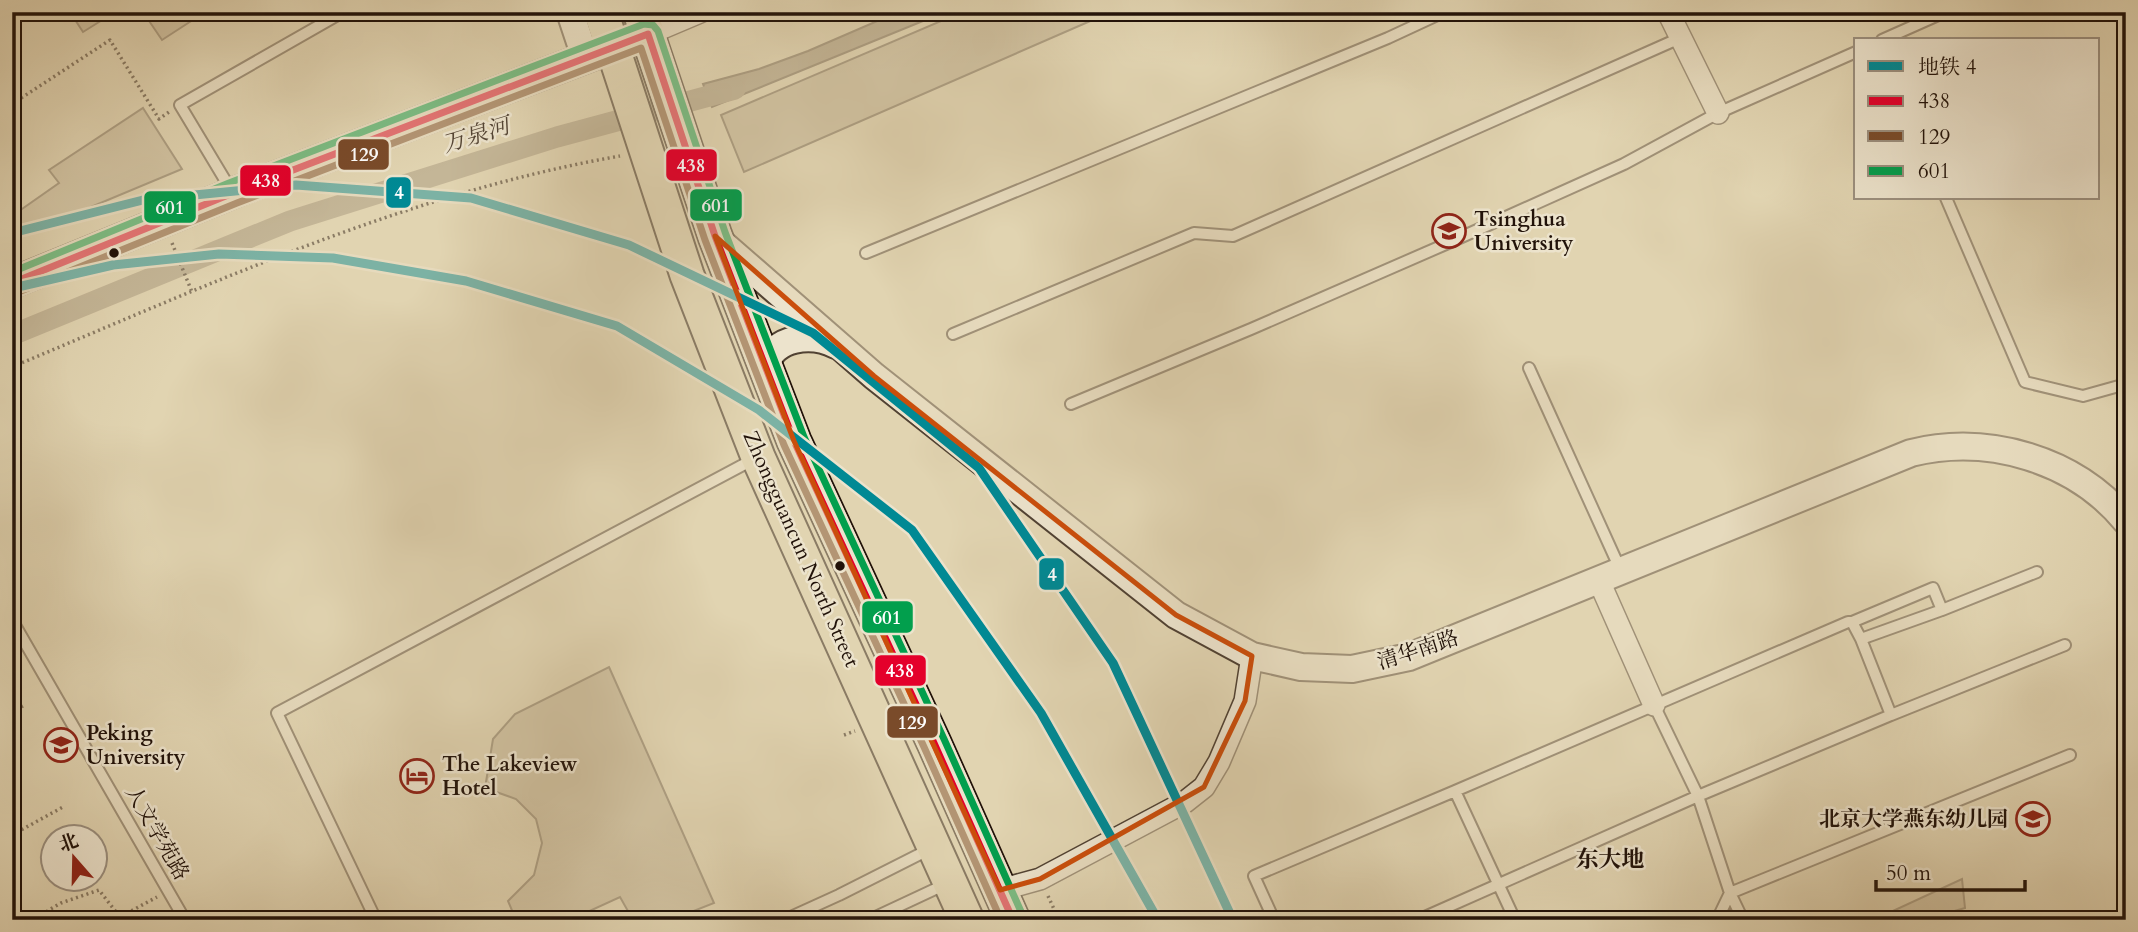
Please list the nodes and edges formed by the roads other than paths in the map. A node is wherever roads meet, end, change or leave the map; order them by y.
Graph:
1 (343, 12) edge
2 (570, 12) edge
3 (601, 12) edge
4 (700, 12) edge
5 (1444, 12) edge
6 (1668, 12) edge
7 (1945, 12) edge
8 (645, 20) edge
9 (1680, 38) junction
10 (1886, 38) edge
11 (599, 52) junction
12 (1854, 53) edge
13 (1718, 113) junction
14 (233, 193) junction
15 (1947, 200) edge
16 (715, 236) junction
17 (866, 253) dead end
18 (12, 283) edge
19 (953, 334) dead end
20 (842, 348) junction
21 (765, 367) junction
22 (1529, 368) dead end
23 (2126, 384) edge
24 (1071, 404) dead end
25 (758, 457) junction
26 (2126, 521) edge
27 (2037, 572) dead end
28 (1610, 576) junction
29 (1942, 610) junction
30 (12, 620) edge
31 (1852, 622) junction
32 (1861, 639) junction
33 (2065, 645) dead end
34 (1252, 656) junction
35 (1654, 705) junction
36 (1891, 715) junction
37 (2070, 755) dead end
38 (1455, 791) junction
39 (1698, 796) junction
40 (935, 847) junction
41 (950, 882) junction
42 (1499, 885) junction
43 (1730, 893) junction
44 (1006, 905) edge
45 (185, 920) edge
46 (376, 920) edge
47 (783, 920) edge
48 (869, 920) edge
49 (967, 920) edge
50 (1274, 920) edge
51 (1418, 920) edge
52 (1515, 920) edge
53 (1717, 920) edge
54 (1743, 920) edge

1 - 14 lane
2 - 11 street
3 - 11 main road, Zhongguancun North Street
4 - 8 street
5 - 17 lane
6 - 9 street
7 - 10 lane
8 - 11 main road
8 - 16 main road, Zhongguancun North Street
9 - 13 street
9 - 19 lane
11 - 14 main road
11 - 25 main road, Zhongguancun North Street
12 - 13 lane
13 - 24 lane
14 - 18 main road
15 - 23 lane
16 - 20 street, 清华南路
16 - 21 main road, Zhongguancun North Street
20 - 21 street
20 - 34 street, 清华南路
21 - 44 main road, Zhongguancun North Street
22 - 28 lane
25 - 40 main road, Zhongguancun North Street
25 - 46 lane
26 - 28 street, 清华南路
27 - 29 lane
28 - 34 street, 清华南路
28 - 35 street
29 - 31 lane
29 - 32 lane
30 - 45 lane, 人文学苑路
31 - 32 lane
31 - 35 lane
32 - 36 lane
33 - 36 lane
34 - 44 street
35 - 38 lane
35 - 39 lane
36 - 39 lane
37 - 43 lane
38 - 42 lane
38 - 50 lane
39 - 42 lane
39 - 43 lane
40 - 41 main road, Zhongguancun North Street
40 - 47 lane
41 - 48 lane
41 - 49 main road, Zhongguancun North Street
42 - 51 lane
42 - 52 lane
43 - 53 lane
43 - 54 lane

